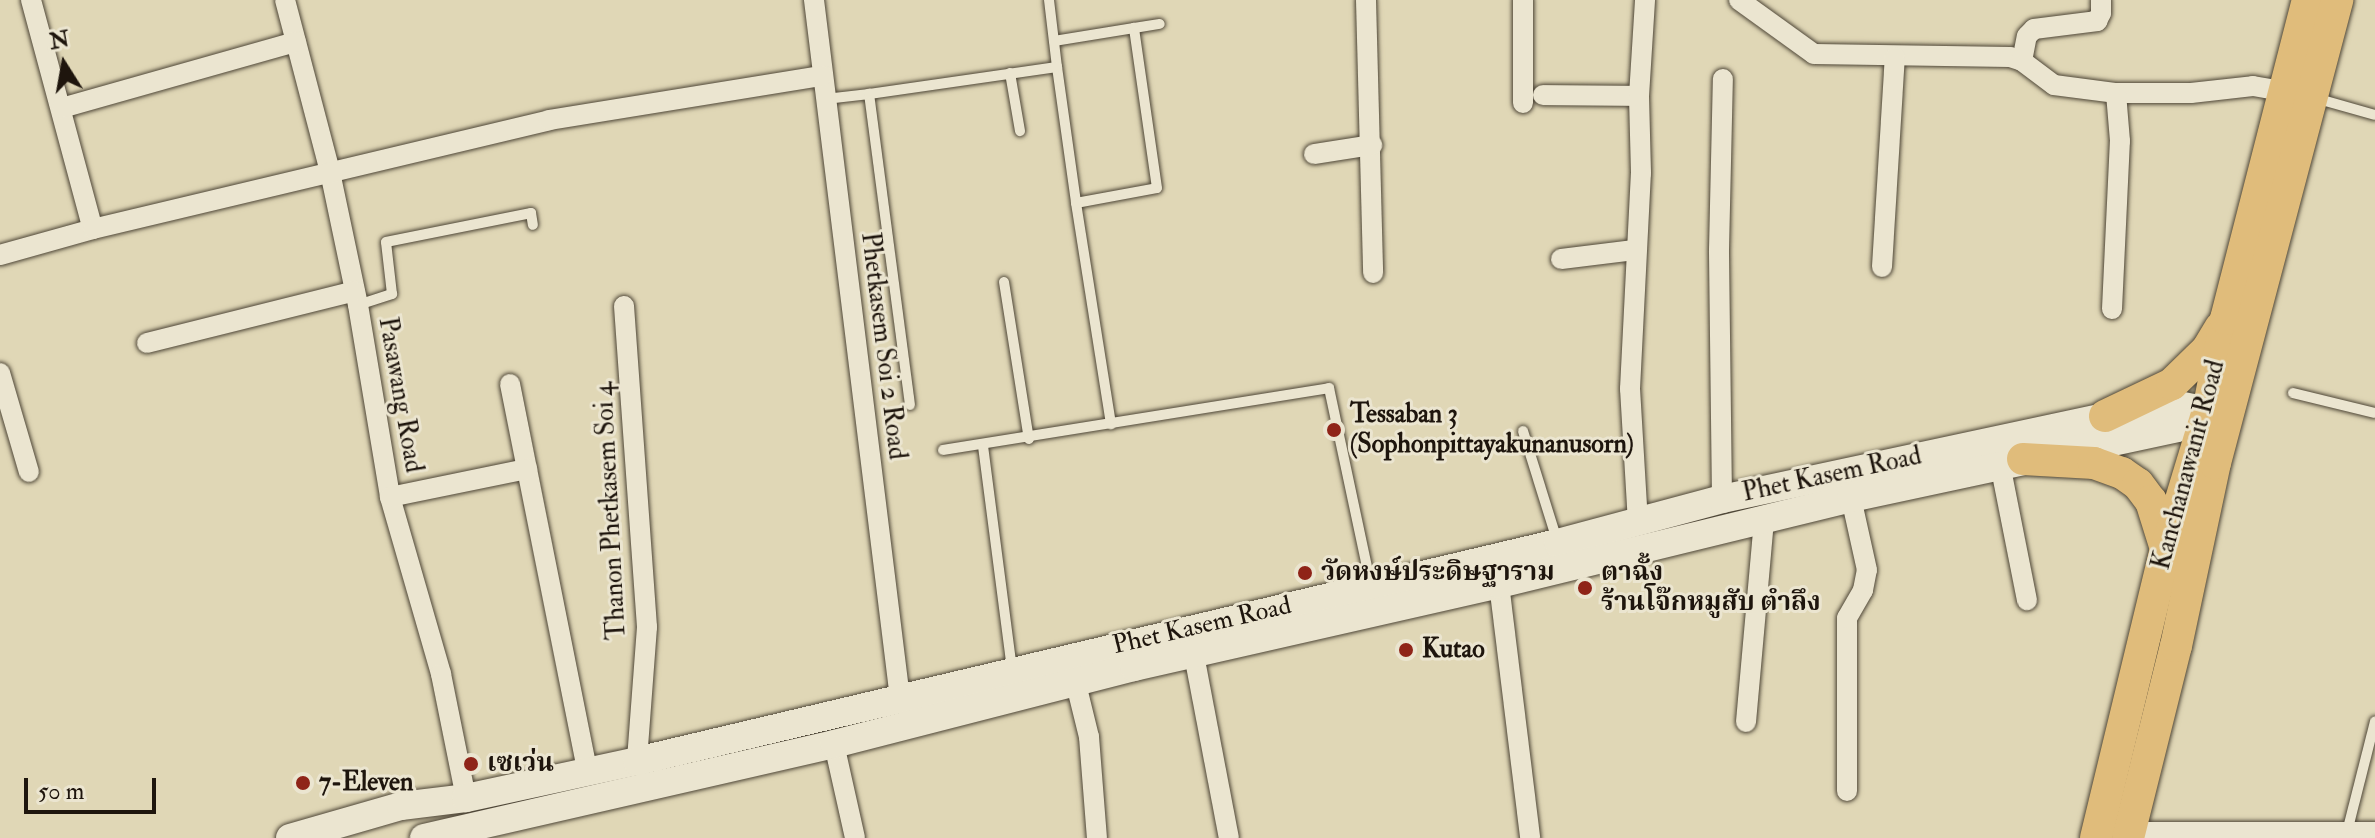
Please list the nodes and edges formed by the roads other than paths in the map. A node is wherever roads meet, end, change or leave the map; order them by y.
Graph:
1 (31, 0) edge
2 (285, 0) edge
3 (814, 0) edge
4 (1049, 0) edge
5 (1366, 0) edge
6 (1523, 0) edge
7 (1645, 0) edge
8 (1739, 0) edge
9 (2101, 0) edge
10 (2308, 0) edge
11 (2337, 0) edge
12 (1160, 24) dead end
13 (1134, 28) junction
14 (1054, 41) junction
15 (296, 42) junction
16 (1895, 57) junction
17 (2022, 61) junction
18 (1057, 67) junction
19 (1010, 73) junction
20 (822, 76) junction
21 (1723, 79) dead end
22 (2116, 93) junction
23 (869, 94) junction
24 (2296, 94) junction
25 (1543, 95) dead end
26 (1639, 96) junction
27 (826, 99) junction
28 (1523, 103) dead end
29 (62, 108) junction
30 (2375, 115) edge
31 (1020, 131) dead end
32 (1372, 145) junction
33 (1314, 154) dead end
34 (330, 172) junction
35 (1076, 203) junction
36 (533, 225) dead end
37 (93, 229) junction
38 (1634, 250) junction
39 (0, 255) edge
40 (1561, 259) dead end
41 (1882, 267) dead end
42 (1373, 273) dead end
43 (1004, 282) dead end
44 (357, 298) junction
45 (624, 306) dead end
46 (2112, 309) dead end
47 (2239, 323) junction
48 (147, 343) dead end
49 (0, 373) edge
50 (510, 384) dead end
51 (2293, 393) dead end
52 (910, 405) dead end
53 (2208, 411) junction
54 (2375, 413) edge
55 (2105, 416) junction
56 (1111, 424) junction
57 (1523, 431) dead end
58 (1029, 439) junction
59 (983, 446) junction
60 (943, 450) dead end
61 (2012, 462) junction
62 (2215, 463) junction
63 (527, 469) junction
64 (29, 472) dead end
65 (390, 497) junction
66 (1851, 498) junction
67 (1722, 499) junction
68 (1764, 519) junction
69 (1638, 523) junction
70 (2166, 549) junction
71 (1561, 555) junction
72 (1499, 584) junction
73 (1371, 587) junction
74 (2027, 600) dead end
75 (1133, 655) junction
76 (1194, 655) junction
77 (1012, 671) junction
78 (1076, 684) junction
79 (900, 698) junction
80 (2375, 721) edge
81 (1746, 722) dead end
82 (834, 744) junction
83 (637, 761) junction
84 (587, 771) junction
85 (1847, 791) dead end
86 (466, 798) junction
87 (2347, 832) junction
88 (2375, 832) edge
89 (464, 833) edge
90 (2304, 834) edge
91 (2113, 835) edge
92 (290, 838) edge
93 (424, 838) edge
94 (855, 838) edge
95 (1097, 838) edge
96 (1229, 838) edge
97 (1530, 838) edge

1 - 29 street
2 - 15 street, Pasawang Road
3 - 20 street, Phetkasem Soi 2 Road
4 - 14 lane
5 - 32 street
6 - 28 street
7 - 26 street
8 - 16 street
9 - 17 street
10 - 24 main road, Kanchanawanit Road
11 - 24 main road, Kanchanawanit Road
12 - 13 lane
13 - 14 lane
13 - 35 lane
14 - 18 lane
15 - 29 street
15 - 34 street, Pasawang Road
16 - 17 street
16 - 41 street
17 - 22 street
18 - 19 lane
18 - 35 lane
19 - 23 lane
19 - 31 lane
20 - 27 street, Phetkasem Soi 2 Road
20 - 34 street
21 - 67 street
22 - 24 street
22 - 46 street
23 - 27 lane
23 - 52 lane
24 - 30 lane
24 - 47 main road, Kanchanawanit Road
25 - 26 street
26 - 38 street
27 - 79 street, Phetkasem Soi 2 Road
29 - 37 street
32 - 33 street
32 - 42 street
34 - 37 street
34 - 44 street, Pasawang Road
35 - 56 lane
36 - 44 lane
37 - 39 street
38 - 40 street
38 - 69 street
43 - 58 lane
44 - 48 street
44 - 65 street, Pasawang Road
45 - 83 street, Thanon Phetkasem Soi 4
47 - 53 main road, Kanchanawanit Road
47 - 55 main road
47 - 62 main road, Kanchanawanit Road
49 - 64 street
50 - 63 street
51 - 54 lane
53 - 55 main road, Phet Kasem Road
53 - 61 main road, Phet Kasem Road
53 - 62 main road
53 - 70 main road, Kanchanawanit Road
55 - 67 main road, Phet Kasem Road
56 - 58 lane
56 - 73 lane
57 - 71 lane
58 - 59 lane
59 - 60 lane
59 - 77 lane
61 - 66 main road, Phet Kasem Road
61 - 70 main road
61 - 74 street
62 - 91 main road, Kanchanawanit Road
63 - 65 street
63 - 84 street
65 - 86 street, Pasawang Road
66 - 68 main road, Phet Kasem Road
66 - 85 street
67 - 69 main road, Phet Kasem Road
68 - 71 main road, Phet Kasem Road
68 - 81 street
69 - 71 main road, Phet Kasem Road
70 - 91 main road, Kanchanawanit Road
71 - 72 main road, Phet Kasem Road
71 - 73 main road, Phet Kasem Road
72 - 76 main road, Phet Kasem Road
72 - 97 street
73 - 75 main road, Phet Kasem Road
75 - 76 main road, Phet Kasem Road
75 - 77 main road, Phet Kasem Road
75 - 78 main road, Phet Kasem Road
76 - 96 street
77 - 79 main road, Phet Kasem Road
78 - 82 main road, Phet Kasem Road
78 - 95 street
79 - 83 main road, Phet Kasem Road
80 - 87 lane
82 - 89 main road, Phet Kasem Road
82 - 94 street
83 - 84 main road, Phet Kasem Road
84 - 86 main road, Phet Kasem Road
86 - 92 main road, Phet Kasem Road
87 - 88 street
87 - 90 street
89 - 93 main road, Phet Kasem Road
90 - 91 street

